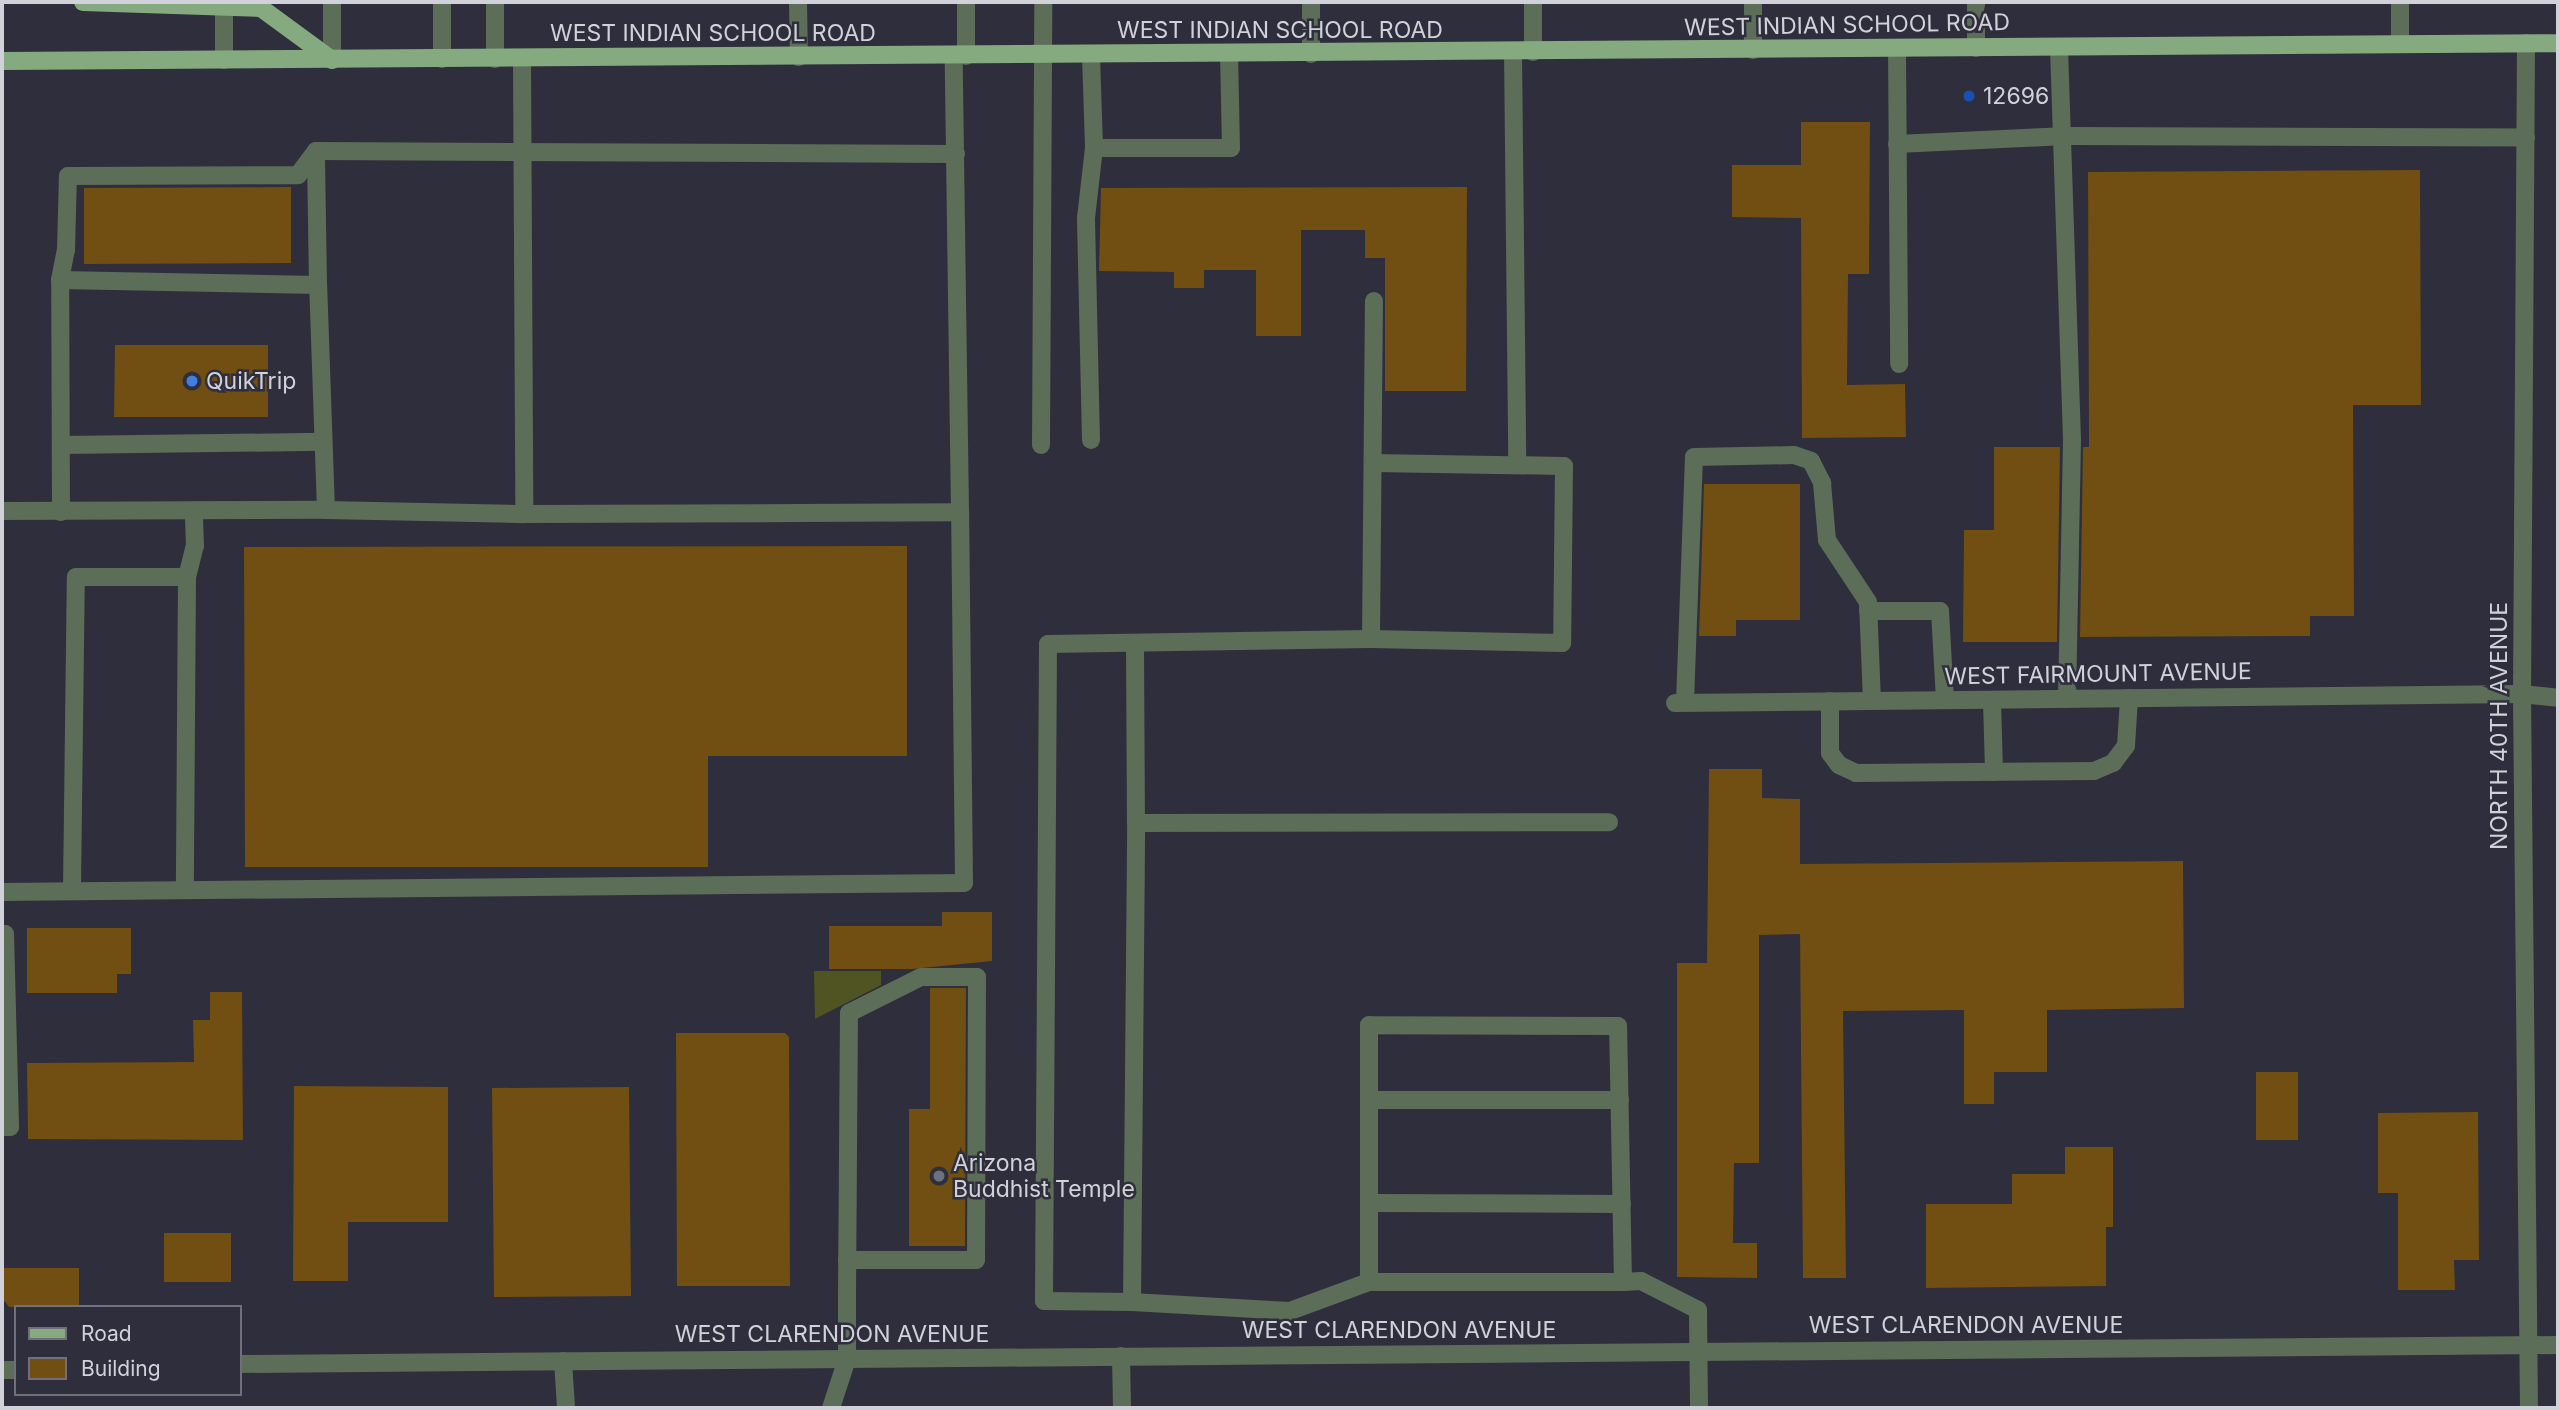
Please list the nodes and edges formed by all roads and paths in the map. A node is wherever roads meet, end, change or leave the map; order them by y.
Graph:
1 (83, 2) edge
2 (332, 2) edge
3 (442, 2) edge
4 (495, 2) edge
5 (798, 2) edge
6 (966, 2) edge
7 (1043, 2) edge
8 (1311, 2) edge
9 (1533, 2) edge
10 (1753, 2) edge
11 (1976, 2) edge
12 (2400, 2) edge
13 (224, 4) edge
14 (2526, 43) junction
15 (2558, 43) edge
16 (2400, 44) junction
17 (1976, 48) junction
18 (2059, 48) junction
19 (1897, 49) junction
20 (1753, 50) junction
21 (1513, 52) junction
22 (1533, 52) junction
23 (1311, 54) junction
24 (1228, 55) junction
25 (960, 56) junction
26 (1042, 56) junction
27 (1091, 56) junction
28 (799, 57) junction
29 (442, 59) junction
30 (495, 59) junction
31 (522, 59) junction
32 (223, 60) junction
33 (332, 60) junction
34 (2, 61) edge
35 (2064, 136) junction
36 (2526, 138) junction
37 (1897, 144) junction
38 (1094, 148) junction
39 (316, 151) junction
40 (523, 153) junction
41 (956, 154) junction
42 (60, 280) junction
43 (318, 285) junction
44 (1374, 301) dead end
45 (1899, 364) dead end
46 (1091, 440) dead end
47 (323, 442) junction
48 (61, 445) junction
49 (1041, 445) dead end
50 (1373, 463) junction
51 (1517, 465) junction
52 (326, 510) junction
53 (2, 511) edge
54 (194, 511) junction
55 (61, 512) junction
56 (960, 512) junction
57 (523, 514) junction
58 (187, 577) junction
59 (1868, 611) junction
60 (1371, 639) junction
61 (1135, 643) junction
62 (2522, 694) junction
63 (2129, 698) junction
64 (2558, 698) edge
65 (2067, 699) junction
66 (1945, 700) junction
67 (1992, 700) junction
68 (1830, 701) junction
69 (1872, 701) junction
70 (1994, 772) junction
71 (1609, 822) dead end
72 (1136, 823) junction
73 (185, 887) junction
74 (72, 890) junction
75 (2, 892) edge
76 (2, 934) edge
77 (1369, 1100) junction
78 (1620, 1100) junction
79 (2, 1127) edge
80 (1369, 1203) junction
81 (1622, 1204) junction
82 (847, 1259) junction
83 (1369, 1282) junction
84 (1623, 1282) junction
85 (1132, 1302) junction
86 (2529, 1345) junction
87 (2558, 1345) edge
88 (1698, 1352) junction
89 (1121, 1356) junction
90 (847, 1359) junction
91 (563, 1361) junction
92 (242, 1364) edge
93 (566, 1408) edge
94 (831, 1408) edge
95 (1122, 1408) edge
96 (1699, 1408) edge
97 (2529, 1408) edge

1 - 13 main road
2 - 33 street
3 - 29 street
4 - 30 street
5 - 28 street
6 - 25 street
7 - 26 street
8 - 23 street
9 - 22 street
10 - 20 street
11 - 17 street
12 - 16 street
13 - 32 street
13 - 33 main road
14 - 15 main road, WEST INDIAN SCHOOL ROAD
14 - 16 main road, WEST INDIAN SCHOOL ROAD
14 - 36 street, NORTH 40TH AVENUE
16 - 18 main road, WEST INDIAN SCHOOL ROAD
17 - 18 main road, WEST INDIAN SCHOOL ROAD
17 - 19 main road, WEST INDIAN SCHOOL ROAD
18 - 35 street
19 - 20 main road, WEST INDIAN SCHOOL ROAD
19 - 37 street
20 - 22 main road, WEST INDIAN SCHOOL ROAD
21 - 22 main road, WEST INDIAN SCHOOL ROAD
21 - 23 main road, WEST INDIAN SCHOOL ROAD
21 - 51 street
23 - 24 main road, WEST INDIAN SCHOOL ROAD
24 - 27 main road, WEST INDIAN SCHOOL ROAD
24 - 38 street
25 - 26 main road, WEST INDIAN SCHOOL ROAD
25 - 28 main road, WEST INDIAN SCHOOL ROAD
25 - 41 street
26 - 27 main road, WEST INDIAN SCHOOL ROAD
26 - 49 street
27 - 38 street
28 - 31 main road, WEST INDIAN SCHOOL ROAD
29 - 30 main road, WEST INDIAN SCHOOL ROAD
29 - 33 main road, WEST INDIAN SCHOOL ROAD
30 - 31 main road, WEST INDIAN SCHOOL ROAD
31 - 40 street
32 - 33 main road, WEST INDIAN SCHOOL ROAD
32 - 34 main road, WEST INDIAN SCHOOL ROAD
35 - 36 street
35 - 37 street
35 - 65 street
36 - 62 street, NORTH 40TH AVENUE
37 - 45 street
38 - 46 street
39 - 40 street
39 - 42 street
39 - 43 street
40 - 41 street
40 - 57 street
41 - 56 street
42 - 43 street
42 - 48 street
43 - 47 street
44 - 50 street
47 - 48 street
47 - 52 street
48 - 55 street
50 - 51 street
50 - 60 street
51 - 60 street
52 - 54 street
52 - 57 street
53 - 55 street
54 - 55 street
54 - 58 street
56 - 57 street
56 - 73 street
58 - 73 street
58 - 74 street
59 - 66 street
59 - 68 street, WEST FAIRMOUNT AVENUE
59 - 69 street
60 - 61 street
61 - 72 street
61 - 85 street
62 - 63 street, WEST FAIRMOUNT AVENUE
62 - 64 street, WEST FAIRMOUNT AVENUE
62 - 86 street, NORTH 40TH AVENUE
63 - 65 street, WEST FAIRMOUNT AVENUE
63 - 70 street
65 - 67 street, WEST FAIRMOUNT AVENUE
66 - 67 street, WEST FAIRMOUNT AVENUE
66 - 69 street, WEST FAIRMOUNT AVENUE
67 - 70 street
68 - 69 street, WEST FAIRMOUNT AVENUE
68 - 70 street
71 - 72 street
72 - 85 street
73 - 74 street
74 - 75 street
76 - 79 street
77 - 78 street
77 - 78 street
77 - 80 street
78 - 81 street
80 - 81 street
80 - 83 street
81 - 84 street
82 - 82 street
82 - 90 street
83 - 84 street
83 - 85 street
84 - 88 street
86 - 87 street, WEST CLARENDON AVENUE
86 - 88 street, WEST CLARENDON AVENUE
86 - 97 street, NORTH 40TH AVENUE
88 - 89 street, WEST CLARENDON AVENUE
88 - 96 street
89 - 90 street, WEST CLARENDON AVENUE
89 - 95 street
90 - 91 street, WEST CLARENDON AVENUE
90 - 94 street
91 - 92 street, WEST CLARENDON AVENUE
91 - 93 street

